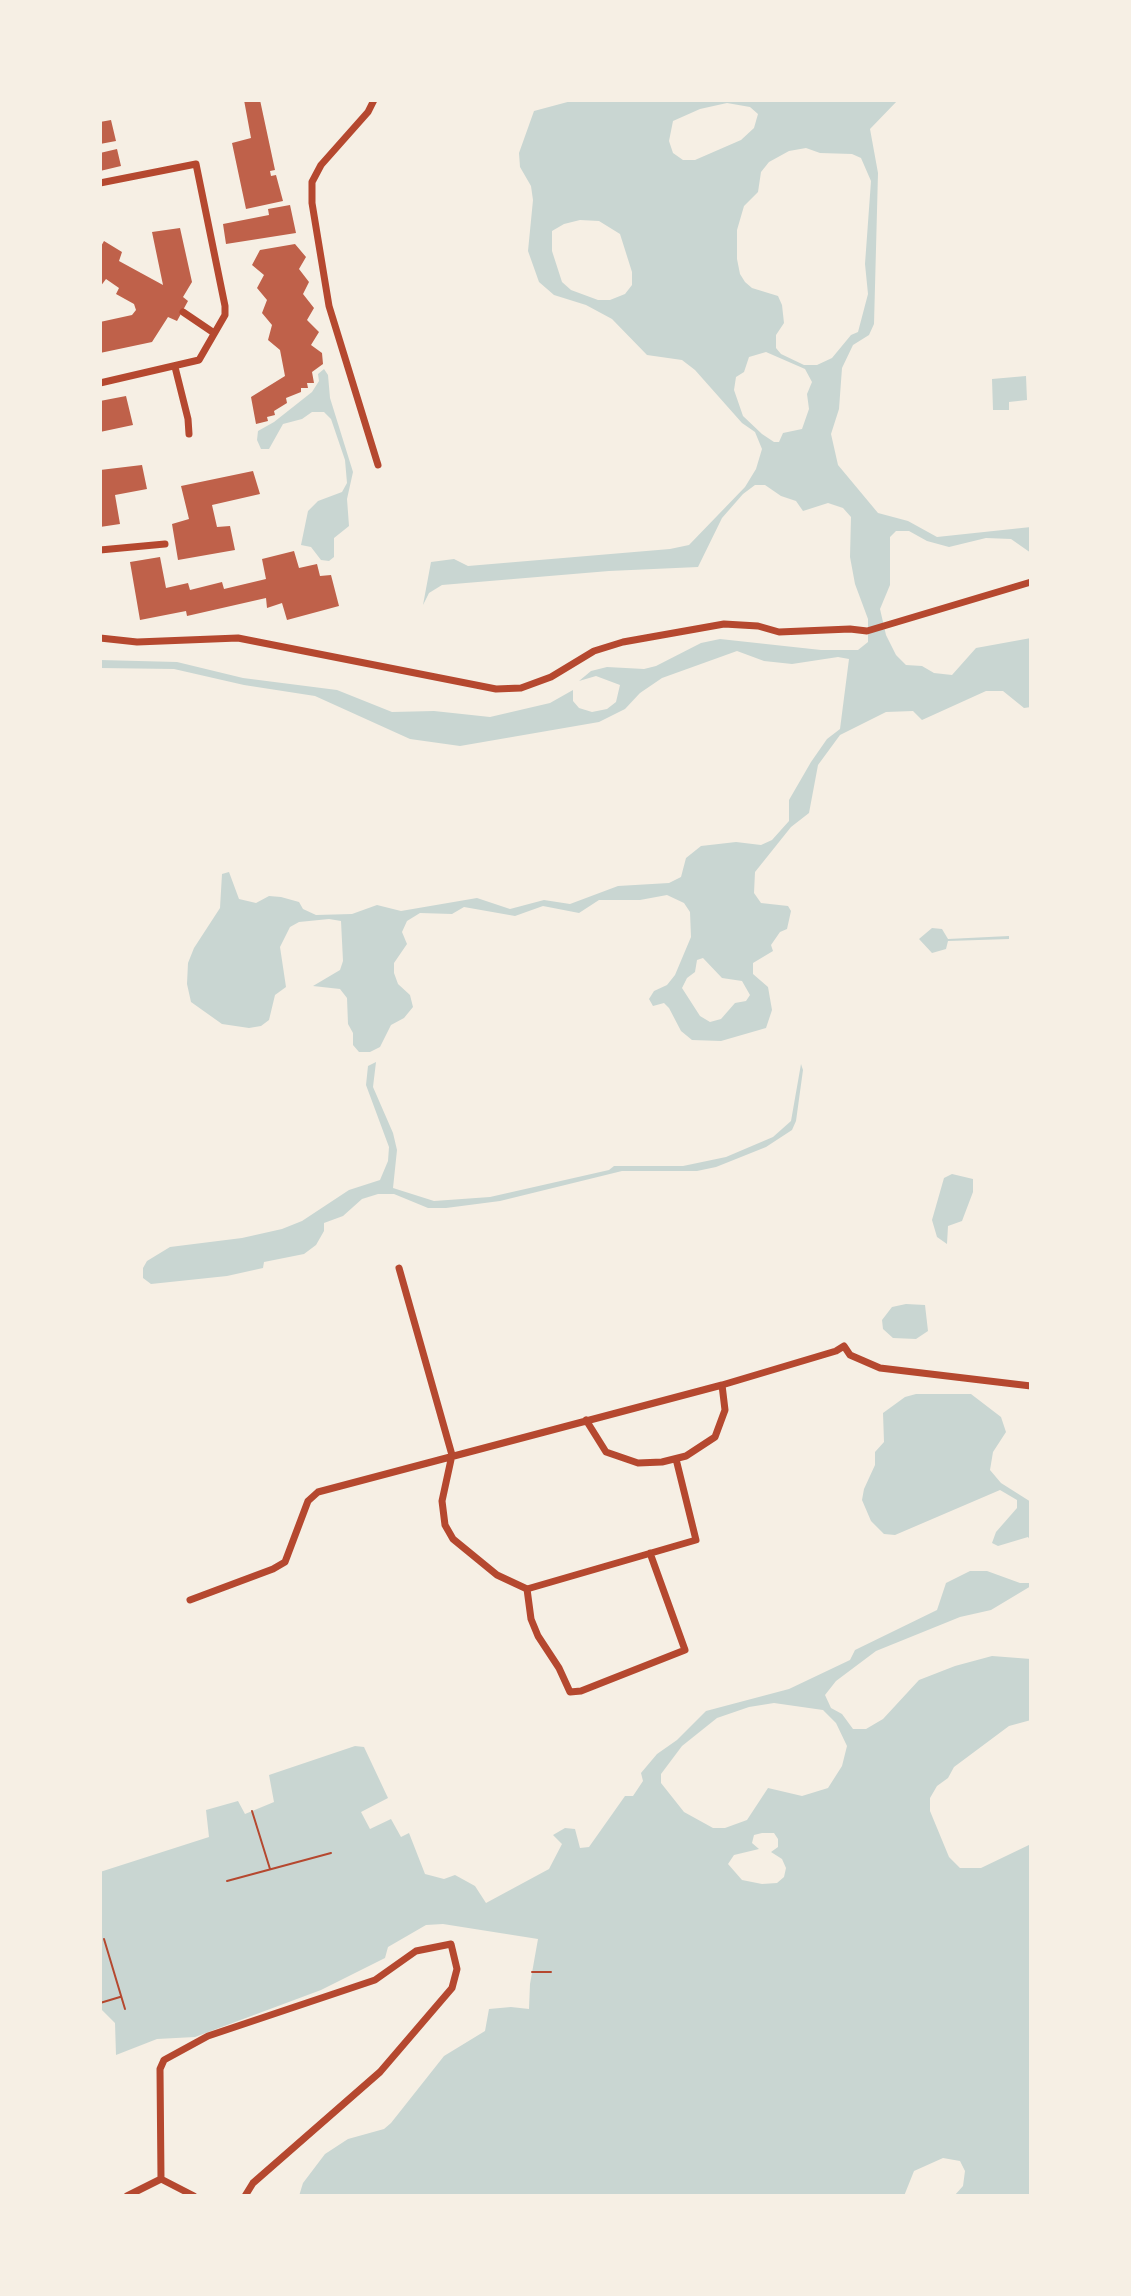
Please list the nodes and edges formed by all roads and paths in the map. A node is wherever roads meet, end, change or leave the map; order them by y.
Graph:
1 (374, 100) edge
2 (100, 183) edge
3 (183, 312) dead end
4 (214, 333) junction
5 (175, 367) junction
6 (100, 383) edge
7 (189, 434) dead end
8 (378, 465) dead end
9 (165, 544) dead end
10 (100, 550) edge
11 (1031, 582) edge
12 (100, 638) edge
13 (399, 1268) dead end
14 (722, 1385) junction
15 (1031, 1386) edge
16 (586, 1420) junction
17 (452, 1455) junction
18 (676, 1459) junction
19 (650, 1553) junction
20 (527, 1589) junction
21 (190, 1600) dead end
22 (252, 1811) dead end
23 (331, 1853) dead end
24 (270, 1869) junction
25 (227, 1881) dead end
26 (104, 1939) dead end
27 (532, 1972) dead end
28 (551, 1972) dead end
29 (121, 1997) junction
30 (100, 2003) edge
31 (125, 2009) dead end
32 (161, 2179) junction
33 (127, 2196) edge
34 (194, 2196) edge
35 (245, 2196) edge

1 - 8 street
2 - 4 street
3 - 4 street
4 - 5 street
5 - 6 street
5 - 7 street
9 - 10 street
11 - 12 street
13 - 17 street
14 - 15 street
14 - 16 street
14 - 18 street
16 - 17 street
16 - 18 street
17 - 20 street
17 - 21 street
18 - 19 street
19 - 20 street
19 - 20 street
22 - 24 path
23 - 24 path
24 - 25 path
26 - 29 path
27 - 28 path
29 - 30 path
29 - 31 path
32 - 33 street
32 - 34 street
32 - 35 street

